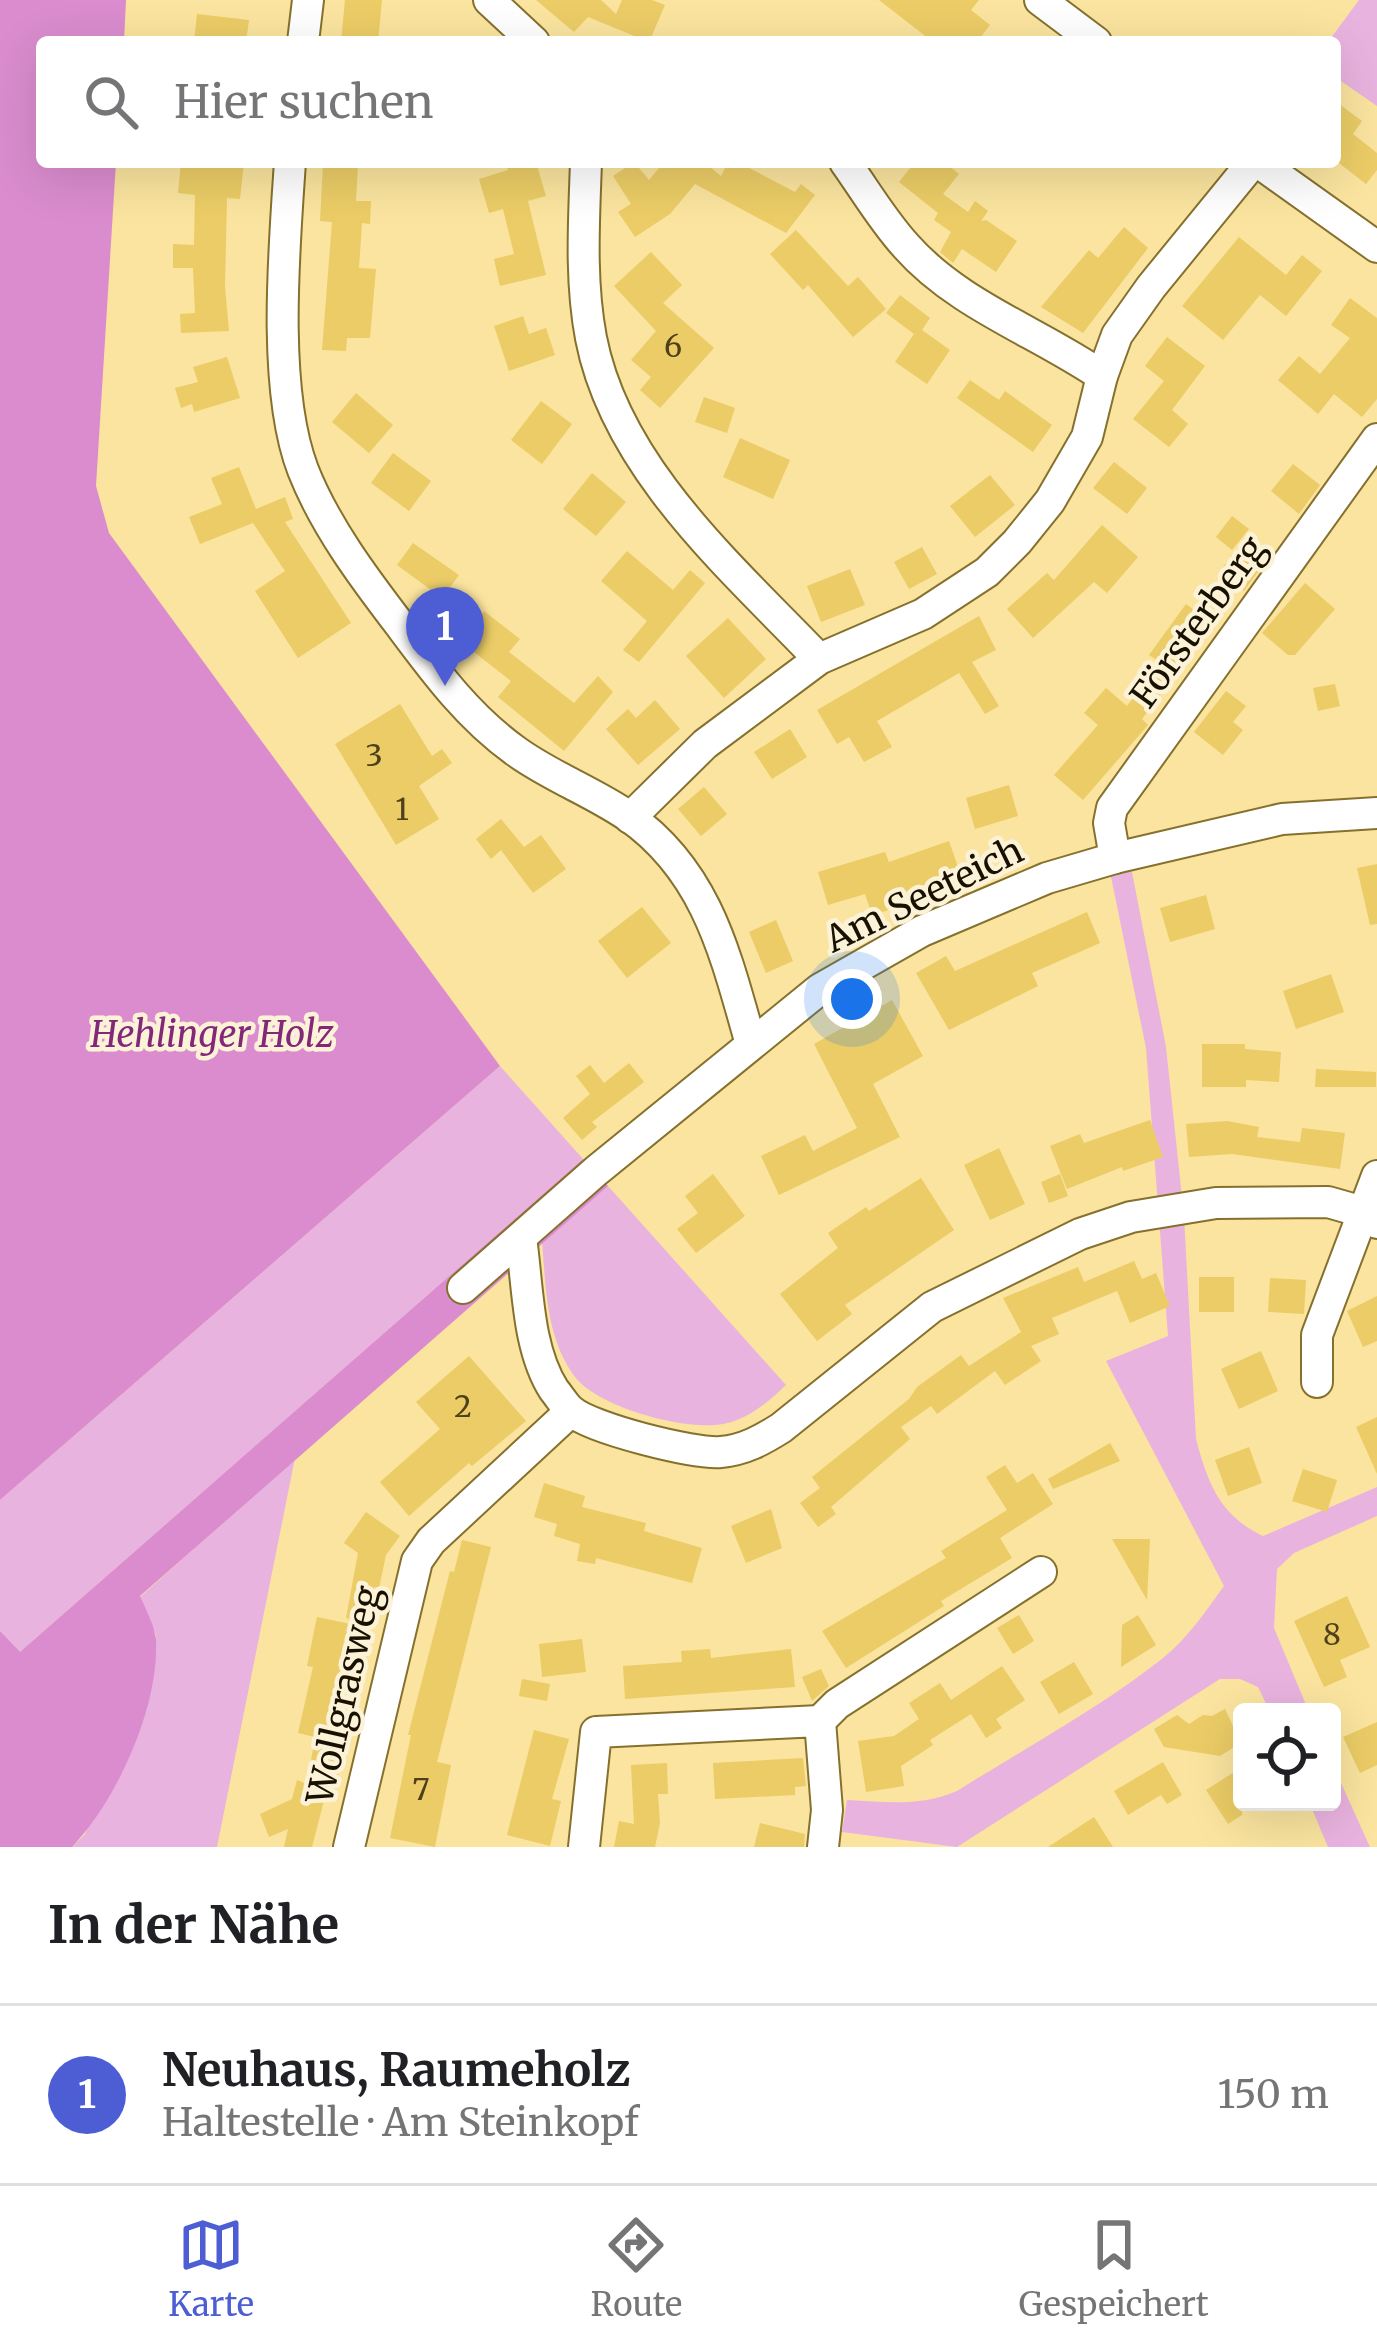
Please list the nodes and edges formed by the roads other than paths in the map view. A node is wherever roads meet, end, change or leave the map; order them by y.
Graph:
1 (308, 0) edge
2 (489, 0) edge
3 (1040, 0) edge
4 (304, 36) edge
5 (528, 36) edge
6 (1088, 36) edge
7 (290, 168) edge
8 (586, 168) edge
9 (849, 168) edge
10 (1250, 168) edge
11 (1264, 168) edge
12 (1377, 247) edge
13 (1102, 376) junction
14 (1377, 440) edge
15 (819, 659) junction
16 (1377, 813) edge
17 (630, 818) junction
18 (1115, 858) junction
19 (751, 1044) junction
20 (1377, 1176) edge
21 (1370, 1217) edge
22 (521, 1238) junction
23 (464, 1288) dead end
24 (1317, 1382) dead end
25 (572, 1412) junction
26 (1041, 1572) dead end
27 (820, 1721) junction
28 (349, 1847) edge
29 (584, 1847) edge
30 (823, 1847) edge

1 - 4 street
2 - 5 street
3 - 6 street
7 - 17 street
8 - 15 street
9 - 13 street
10 - 13 street
11 - 12 street
13 - 15 street
14 - 18 street, Försterberg
15 - 17 street
16 - 18 street, Am Seeteich
17 - 19 street
18 - 19 street, Am Seeteich
19 - 22 street, Am Seeteich
20 - 21 street
21 - 24 street
21 - 25 street
22 - 23 street, Am Seeteich
22 - 25 street
25 - 28 street, Wollgrasweg
26 - 27 street
27 - 29 street
27 - 30 street

